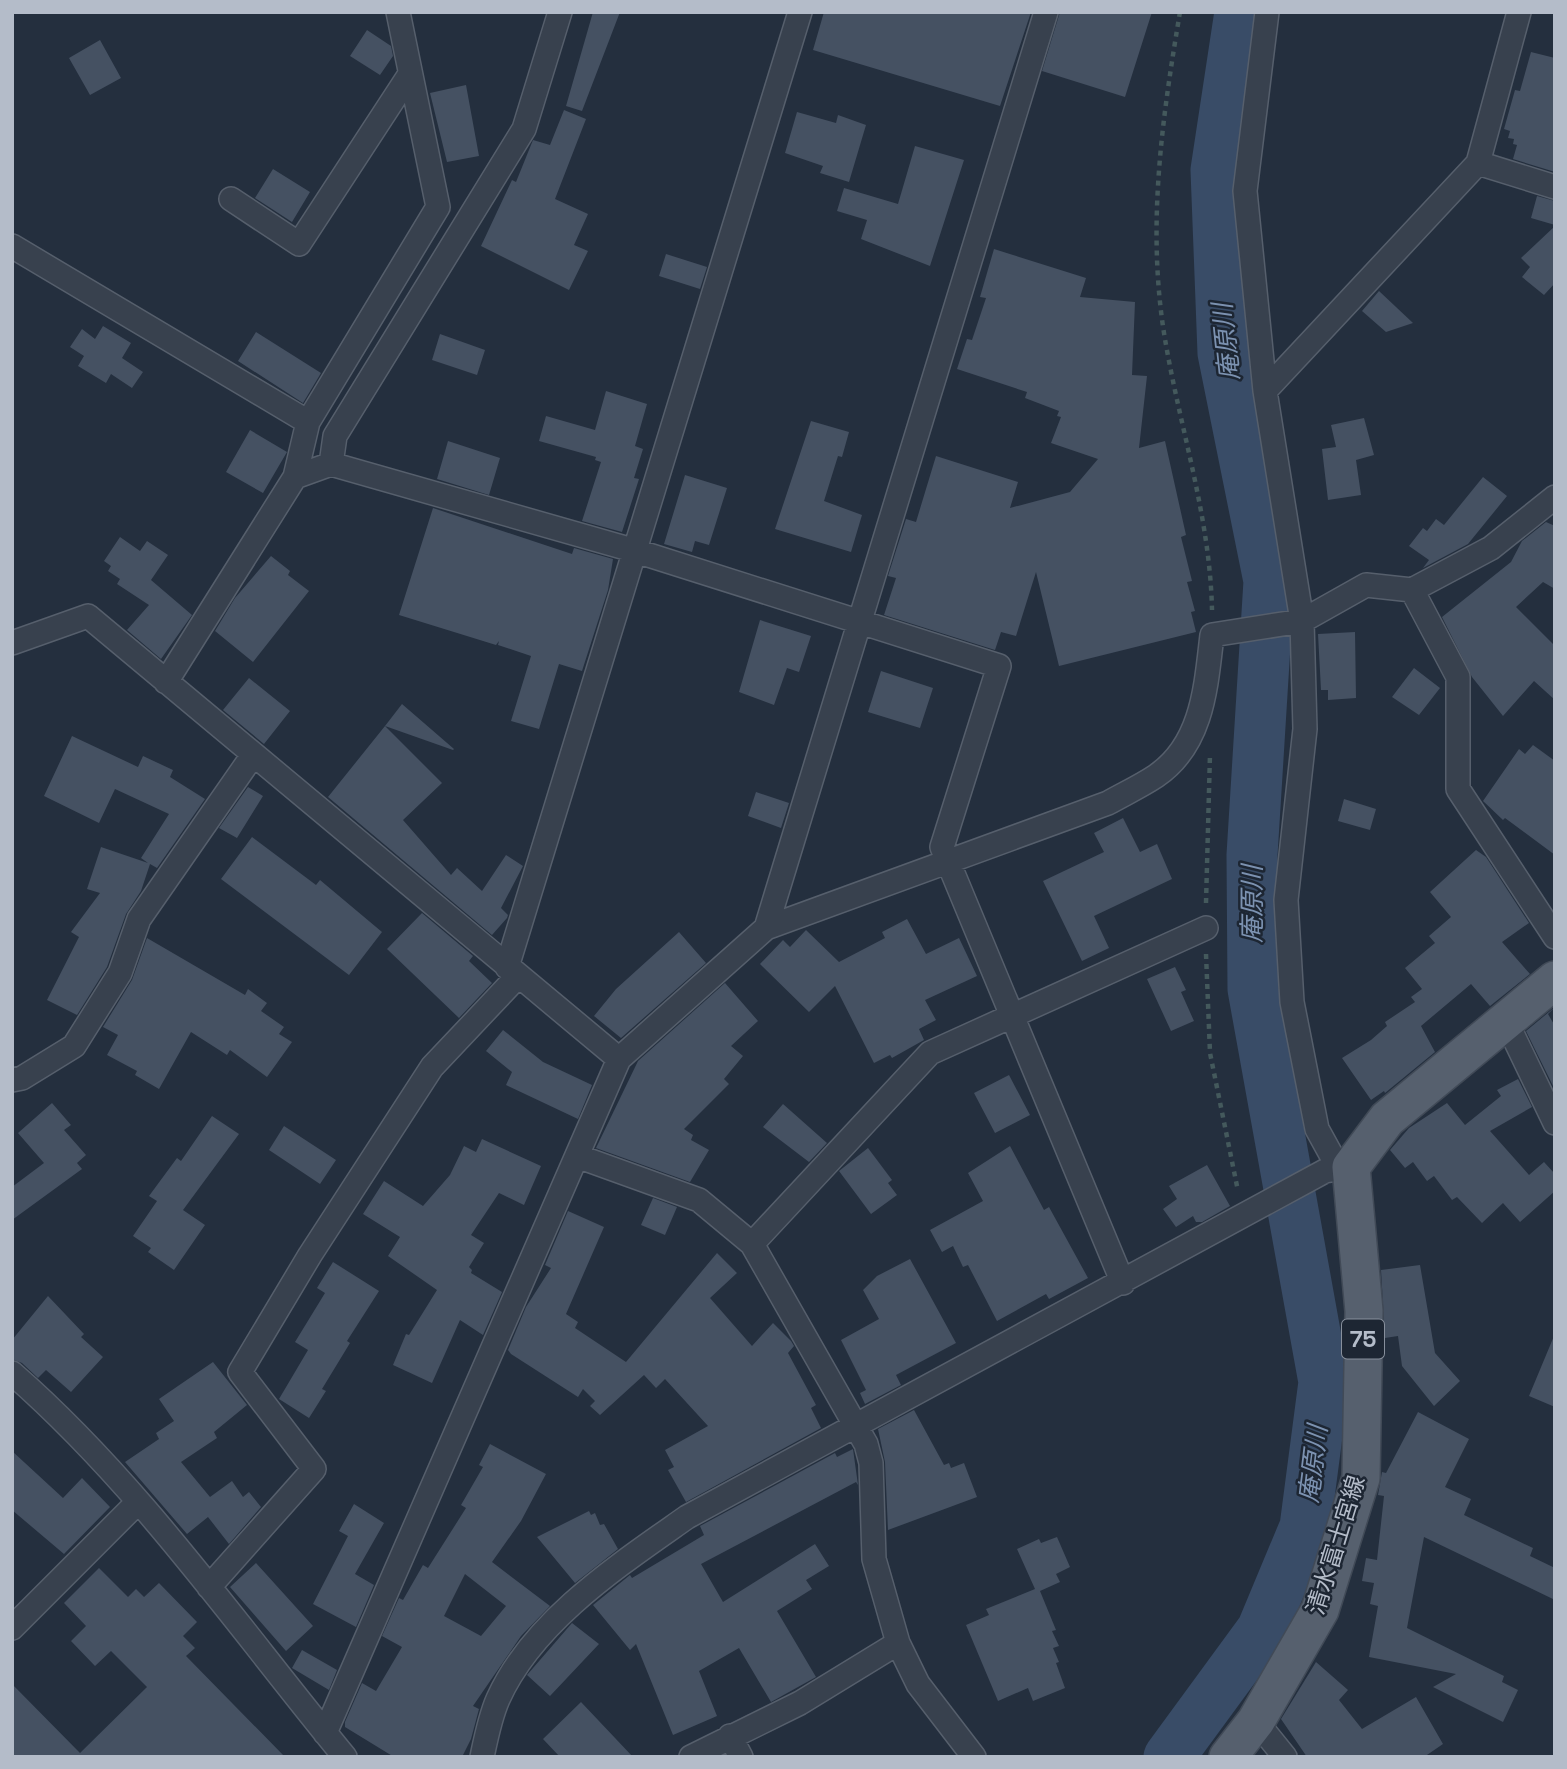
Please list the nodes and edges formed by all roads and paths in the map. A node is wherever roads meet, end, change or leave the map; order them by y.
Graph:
1 (398, 12) edge
2 (560, 12) edge
3 (800, 12) edge
4 (1045, 12) edge
5 (1180, 12) edge
6 (1267, 12) edge
7 (1518, 12) edge
8 (410, 74) junction
9 (1478, 163) junction
10 (1555, 187) edge
11 (231, 199) dead end
12 (12, 246) edge
13 (1265, 391) junction
14 (308, 422) junction
15 (331, 464) junction
16 (295, 477) junction
17 (1555, 497) edge
18 (636, 551) junction
19 (1412, 590) junction
20 (860, 621) junction
21 (1292, 623) junction
22 (1221, 633) junction
23 (12, 643) edge
24 (166, 682) junction
25 (253, 755) junction
26 (946, 862) junction
27 (766, 928) junction
28 (1206, 928) dead end
29 (1555, 937) edge
30 (513, 971) junction
31 (1555, 980) edge
32 (1012, 1017) junction
33 (1506, 1021) junction
34 (619, 1059) junction
35 (12, 1080) edge
36 (1555, 1123) edge
37 (577, 1156) junction
38 (1339, 1169) junction
39 (752, 1244) junction
40 (1123, 1283) junction
41 (12, 1373) edge
42 (858, 1426) junction
43 (138, 1502) junction
44 (209, 1587) junction
45 (12, 1629) edge
46 (898, 1643) junction
47 (1256, 1721) junction
48 (325, 1733) junction
49 (730, 1736) junction
50 (345, 1757) edge
51 (482, 1757) edge
52 (691, 1757) edge
53 (741, 1757) edge
54 (974, 1757) edge
55 (1228, 1757) edge
56 (1285, 1757) edge

1 - 8 street
2 - 15 street
3 - 18 street
4 - 20 street
5 - 22 path
6 - 13 street
7 - 9 street
8 - 11 street
8 - 14 street
9 - 10 street
9 - 13 street
12 - 14 street
13 - 21 street
14 - 16 street
15 - 16 street
15 - 18 street
16 - 24 street
17 - 19 street
18 - 20 street
18 - 30 street
19 - 21 street
19 - 29 street
20 - 26 street
20 - 27 street
21 - 22 street
21 - 38 street
22 - 26 street
23 - 24 street
24 - 25 street
25 - 30 street
25 - 35 street
26 - 27 street
26 - 32 street
27 - 34 street
28 - 32 street
30 - 34 street
30 - 44 street
31 - 33 main road
32 - 39 street
32 - 40 street
33 - 36 street
33 - 38 main road
34 - 37 street
37 - 39 street
37 - 48 street
38 - 40 street
38 - 47 main road, 清水富士宮線 / 75
39 - 42 street
40 - 42 street
41 - 43 street
42 - 46 street
42 - 51 street
43 - 44 street
43 - 45 street
44 - 48 street
46 - 49 street
46 - 54 street
47 - 55 main road, 清水富士宮線 / 75
47 - 56 street
48 - 50 street
49 - 52 street
49 - 53 street

